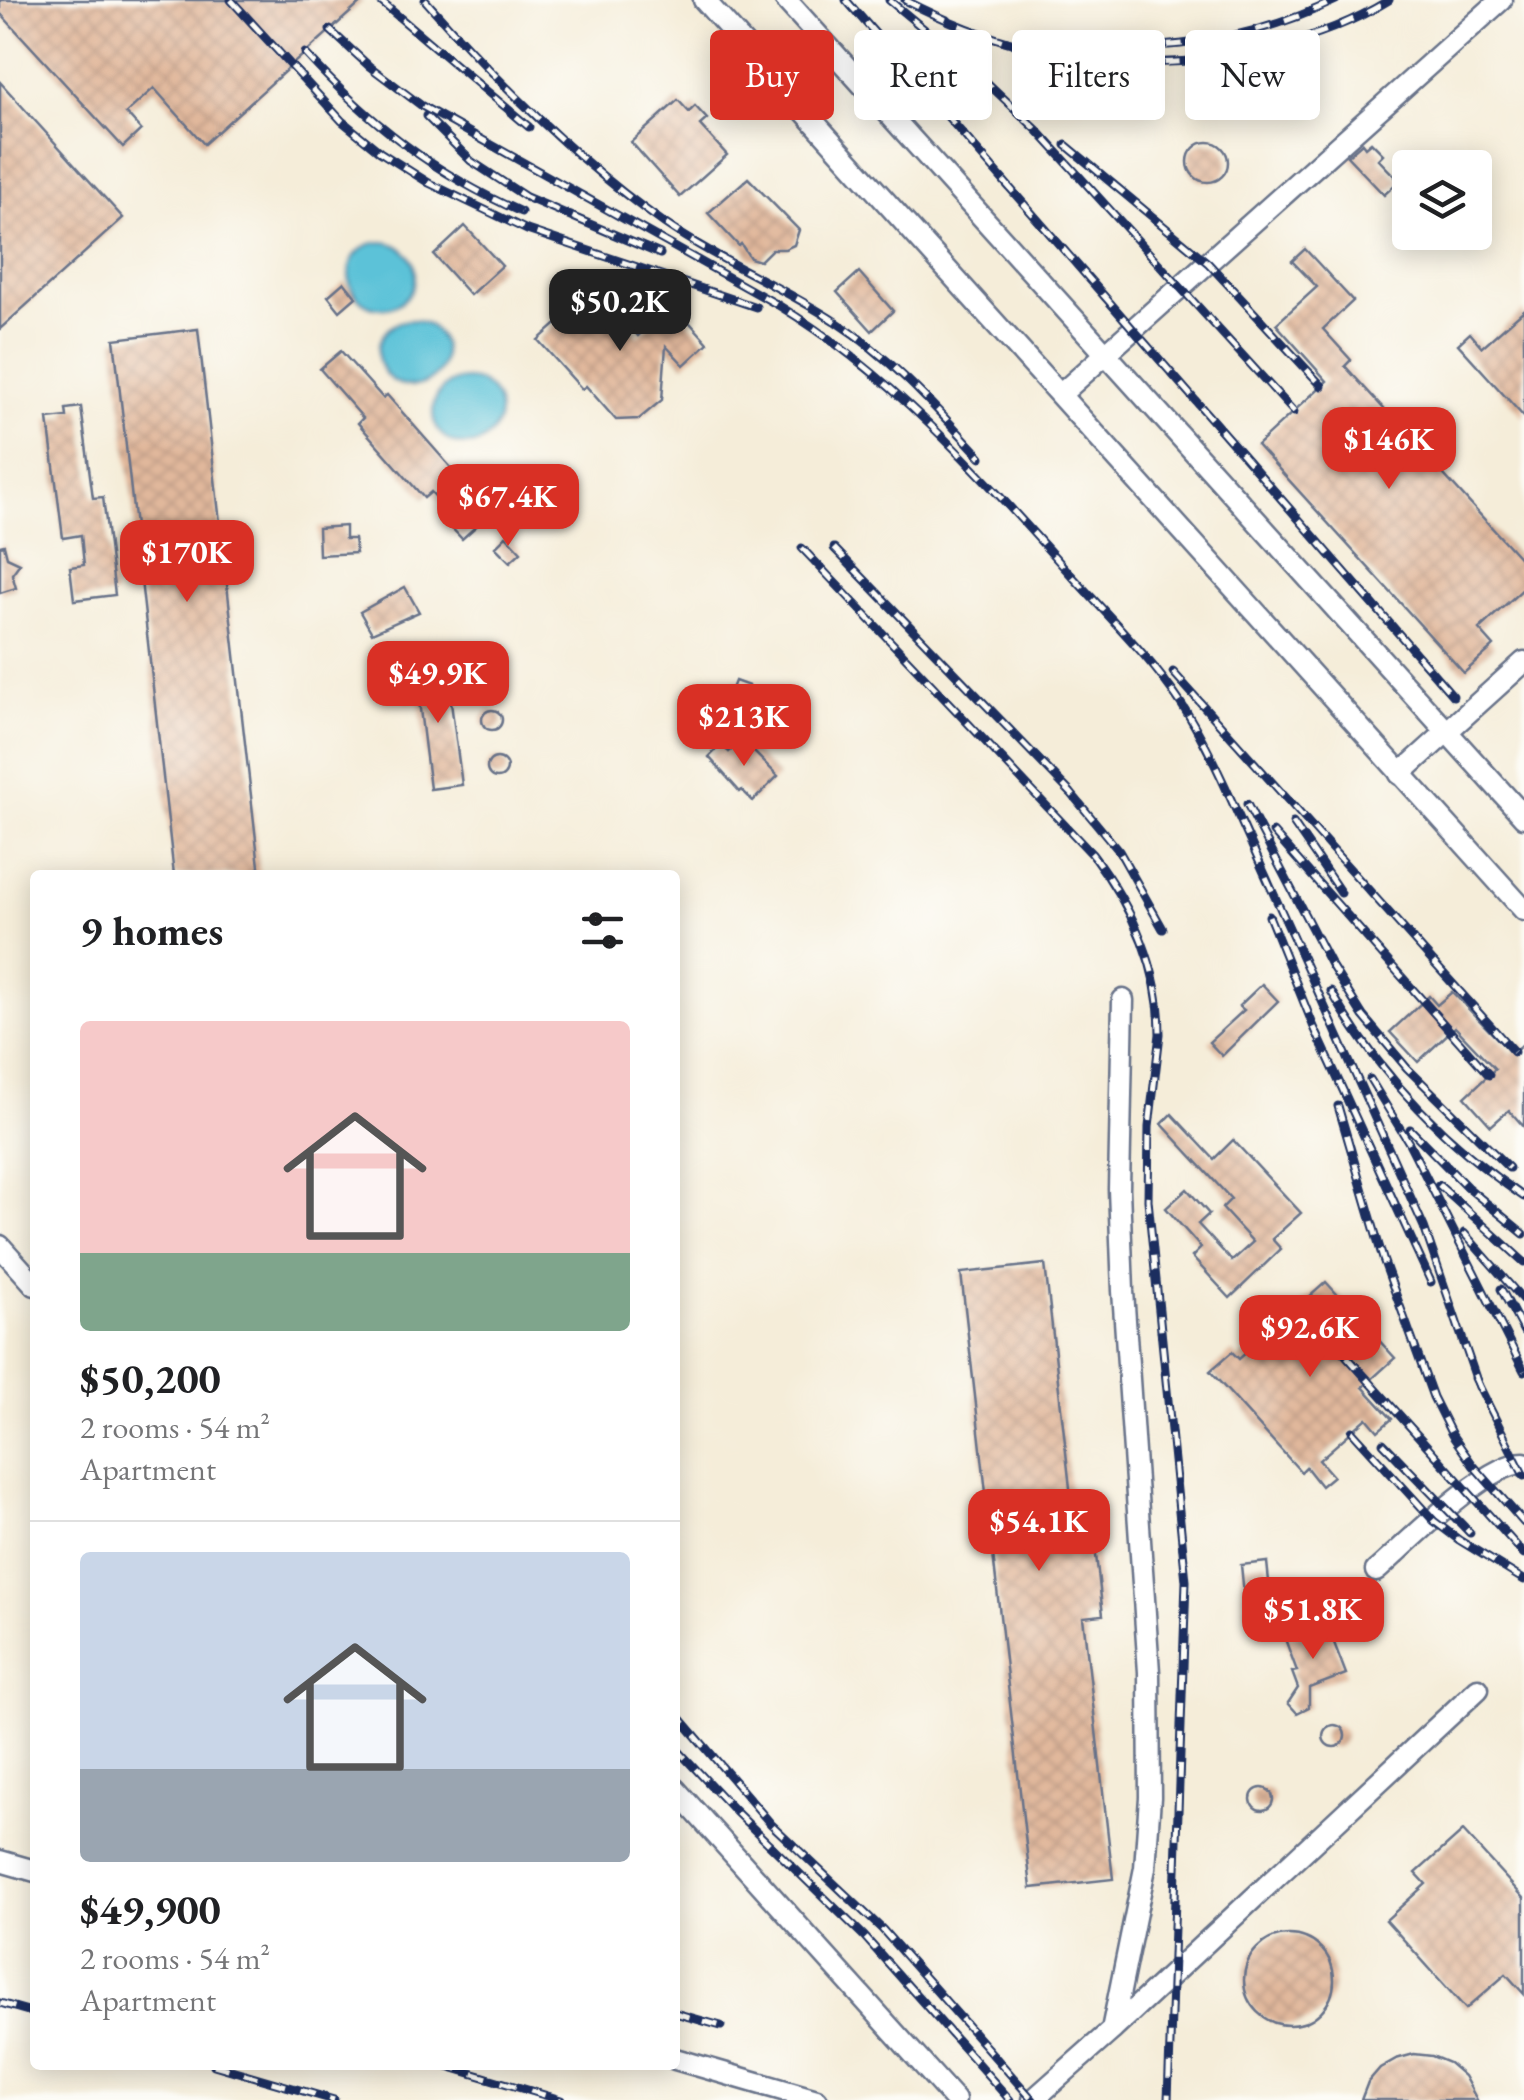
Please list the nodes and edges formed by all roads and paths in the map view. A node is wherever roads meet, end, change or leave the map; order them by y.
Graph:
1 (704, 0) edge
2 (786, 0) edge
3 (1501, 0) edge
4 (1107, 354) junction
5 (1061, 394) junction
6 (1524, 662) edge
7 (1447, 732) junction
8 (1400, 774) junction
9 (1524, 817) edge
10 (1524, 910) edge
11 (1123, 1000) dead end
12 (0, 1246) edge
13 (30, 1279) edge
14 (1524, 1463) edge
15 (1376, 1571) dead end
16 (1478, 1689) dead end
17 (680, 1795) edge
18 (0, 1861) edge
19 (30, 1870) edge
20 (1112, 2030) junction
21 (680, 2059) edge
22 (817, 2100) edge
23 (955, 2100) edge
24 (1033, 2100) edge

1 - 5 lane
2 - 4 lane
3 - 4 lane
4 - 5 lane
4 - 7 lane
5 - 8 lane
6 - 7 lane
7 - 8 lane
7 - 9 lane
8 - 10 lane
11 - 20 lane
12 - 13 lane
14 - 15 lane
16 - 20 lane
17 - 23 lane
18 - 19 lane
20 - 24 lane
21 - 22 lane

